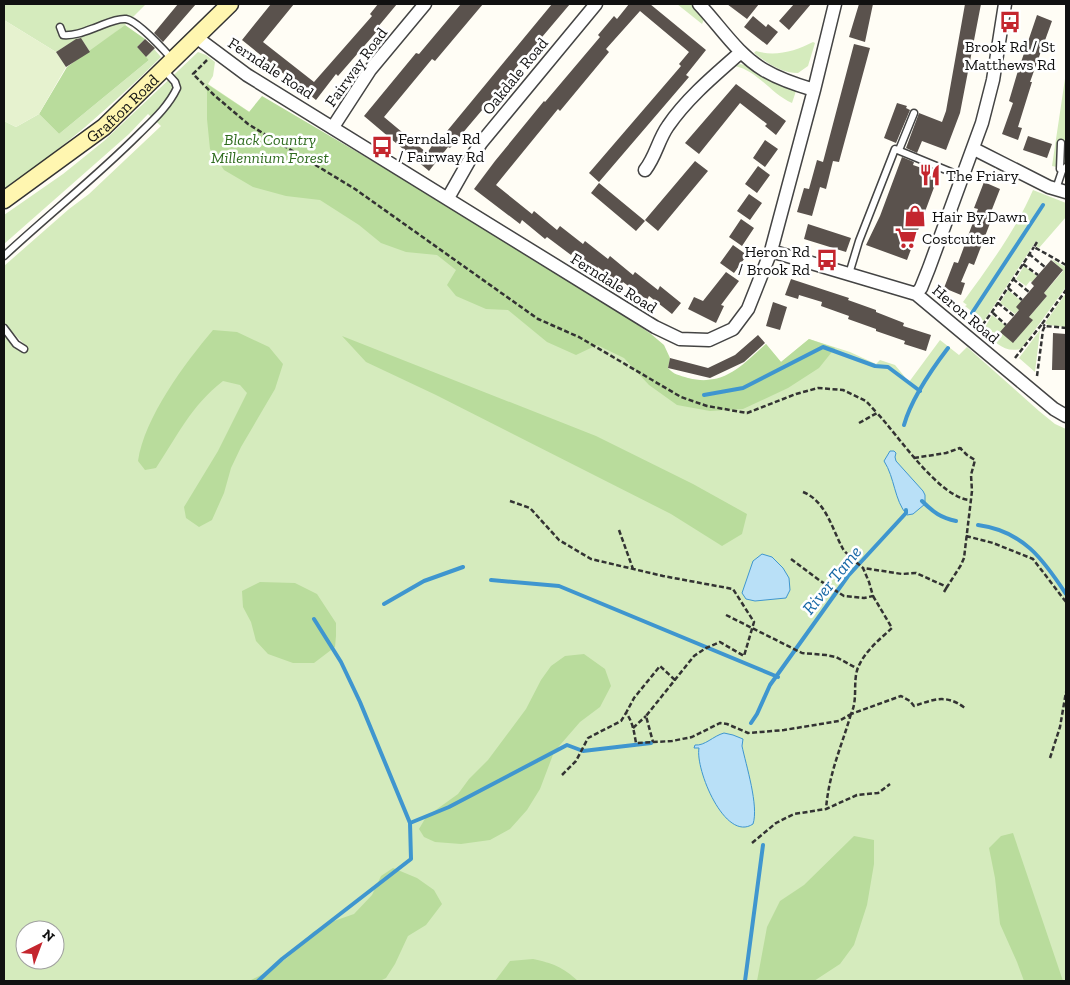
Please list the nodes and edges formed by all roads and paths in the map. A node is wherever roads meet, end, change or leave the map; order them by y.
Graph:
1 (230, 4) edge
2 (425, 4) edge
3 (596, 4) edge
4 (700, 4) edge
5 (835, 4) edge
6 (1005, 4) edge
7 (60, 27) dead end
8 (196, 37) junction
9 (741, 52) junction
10 (198, 59) dead end
11 (169, 65) junction
12 (814, 90) junction
13 (914, 113) dead end
14 (333, 127) junction
15 (1061, 143) dead end
16 (974, 149) junction
17 (899, 150) junction
18 (1064, 169) edge
19 (645, 170) dead end
20 (963, 177) junction
21 (1061, 190) edge
22 (448, 198) junction
23 (4, 200) edge
24 (1037, 242) dead end
25 (1034, 247) junction
26 (771, 251) junction
27 (1029, 254) junction
28 (4, 256) edge
29 (1023, 264) junction
30 (1066, 266) edge
31 (1045, 267) dead end
32 (850, 274) junction
33 (1038, 275) dead end
34 (1013, 279) junction
35 (1007, 288) junction
36 (1066, 290) edge
37 (1029, 292) dead end
38 (916, 294) junction
39 (1022, 300) dead end
40 (998, 303) junction
41 (992, 312) junction
42 (1014, 316) dead end
43 (1006, 325) dead end
44 (1044, 325) junction
45 (4, 328) edge
46 (1066, 328) edge
47 (978, 331) dead end
48 (24, 349) dead end
49 (1015, 358) dead end
50 (1037, 376) dead end
51 (877, 413) junction
52 (1066, 416) edge
53 (859, 423) dead end
54 (914, 458) junction
55 (803, 492) dead end
56 (510, 500) dead end
57 (970, 500) junction
58 (619, 530) dead end
59 (966, 536) junction
60 (791, 559) dead end
61 (863, 568) junction
62 (633, 569) junction
63 (947, 587) junction
64 (944, 592) dead end
65 (873, 596) junction
66 (1066, 602) edge
67 (726, 615) dead end
68 (752, 629) junction
69 (858, 669) junction
70 (675, 680) junction
71 (1066, 692) edge
72 (965, 708) dead end
73 (626, 713) junction
74 (851, 714) junction
75 (646, 716) junction
76 (633, 728) junction
77 (653, 742) junction
78 (1050, 758) dead end
79 (562, 775) dead end
80 (890, 784) dead end
81 (826, 809) junction
82 (752, 843) dead end

1 - 8 street, Grafton Road
2 - 14 street, Fairway Road
3 - 22 street, Oakdale Road
4 - 9 street
5 - 12 street, Ferndale Road
6 - 16 street
7 - 11 lane
8 - 11 street, Grafton Road
8 - 14 street, Ferndale Road
9 - 12 street
9 - 19 street
10 - 51 path
11 - 23 street, Grafton Road
11 - 28 lane
12 - 26 street, Ferndale Road
13 - 17 lane
14 - 22 street, Ferndale Road
15 - 18 lane
16 - 20 street
16 - 21 street
17 - 20 lane
17 - 32 lane
18 - 21 lane
20 - 38 street
22 - 26 street, Ferndale Road
24 - 25 path
25 - 27 path
25 - 30 path
26 - 32 street, Heron Road
27 - 29 path
27 - 31 path
29 - 33 path
29 - 34 path
32 - 38 street, Heron Road
34 - 35 path
34 - 37 path
35 - 39 path
35 - 40 path
36 - 44 path
38 - 52 street, Heron Road
40 - 41 path
40 - 42 path
41 - 43 path
41 - 47 path
44 - 46 path
44 - 49 path
44 - 50 path
45 - 48 lane
51 - 53 path
51 - 54 path
54 - 57 path
54 - 57 path
55 - 61 path
56 - 62 path
57 - 59 path
58 - 62 path
59 - 63 path
59 - 66 path
60 - 65 path
61 - 63 path
61 - 65 path
62 - 68 path
63 - 64 path
65 - 69 path
67 - 68 path
68 - 69 path
68 - 70 path
69 - 74 path
70 - 73 path
70 - 75 path
71 - 78 path
72 - 74 path
73 - 76 path
73 - 79 path
74 - 77 path
74 - 81 path
75 - 76 path
75 - 77 path
76 - 77 path
80 - 81 path
81 - 82 path

